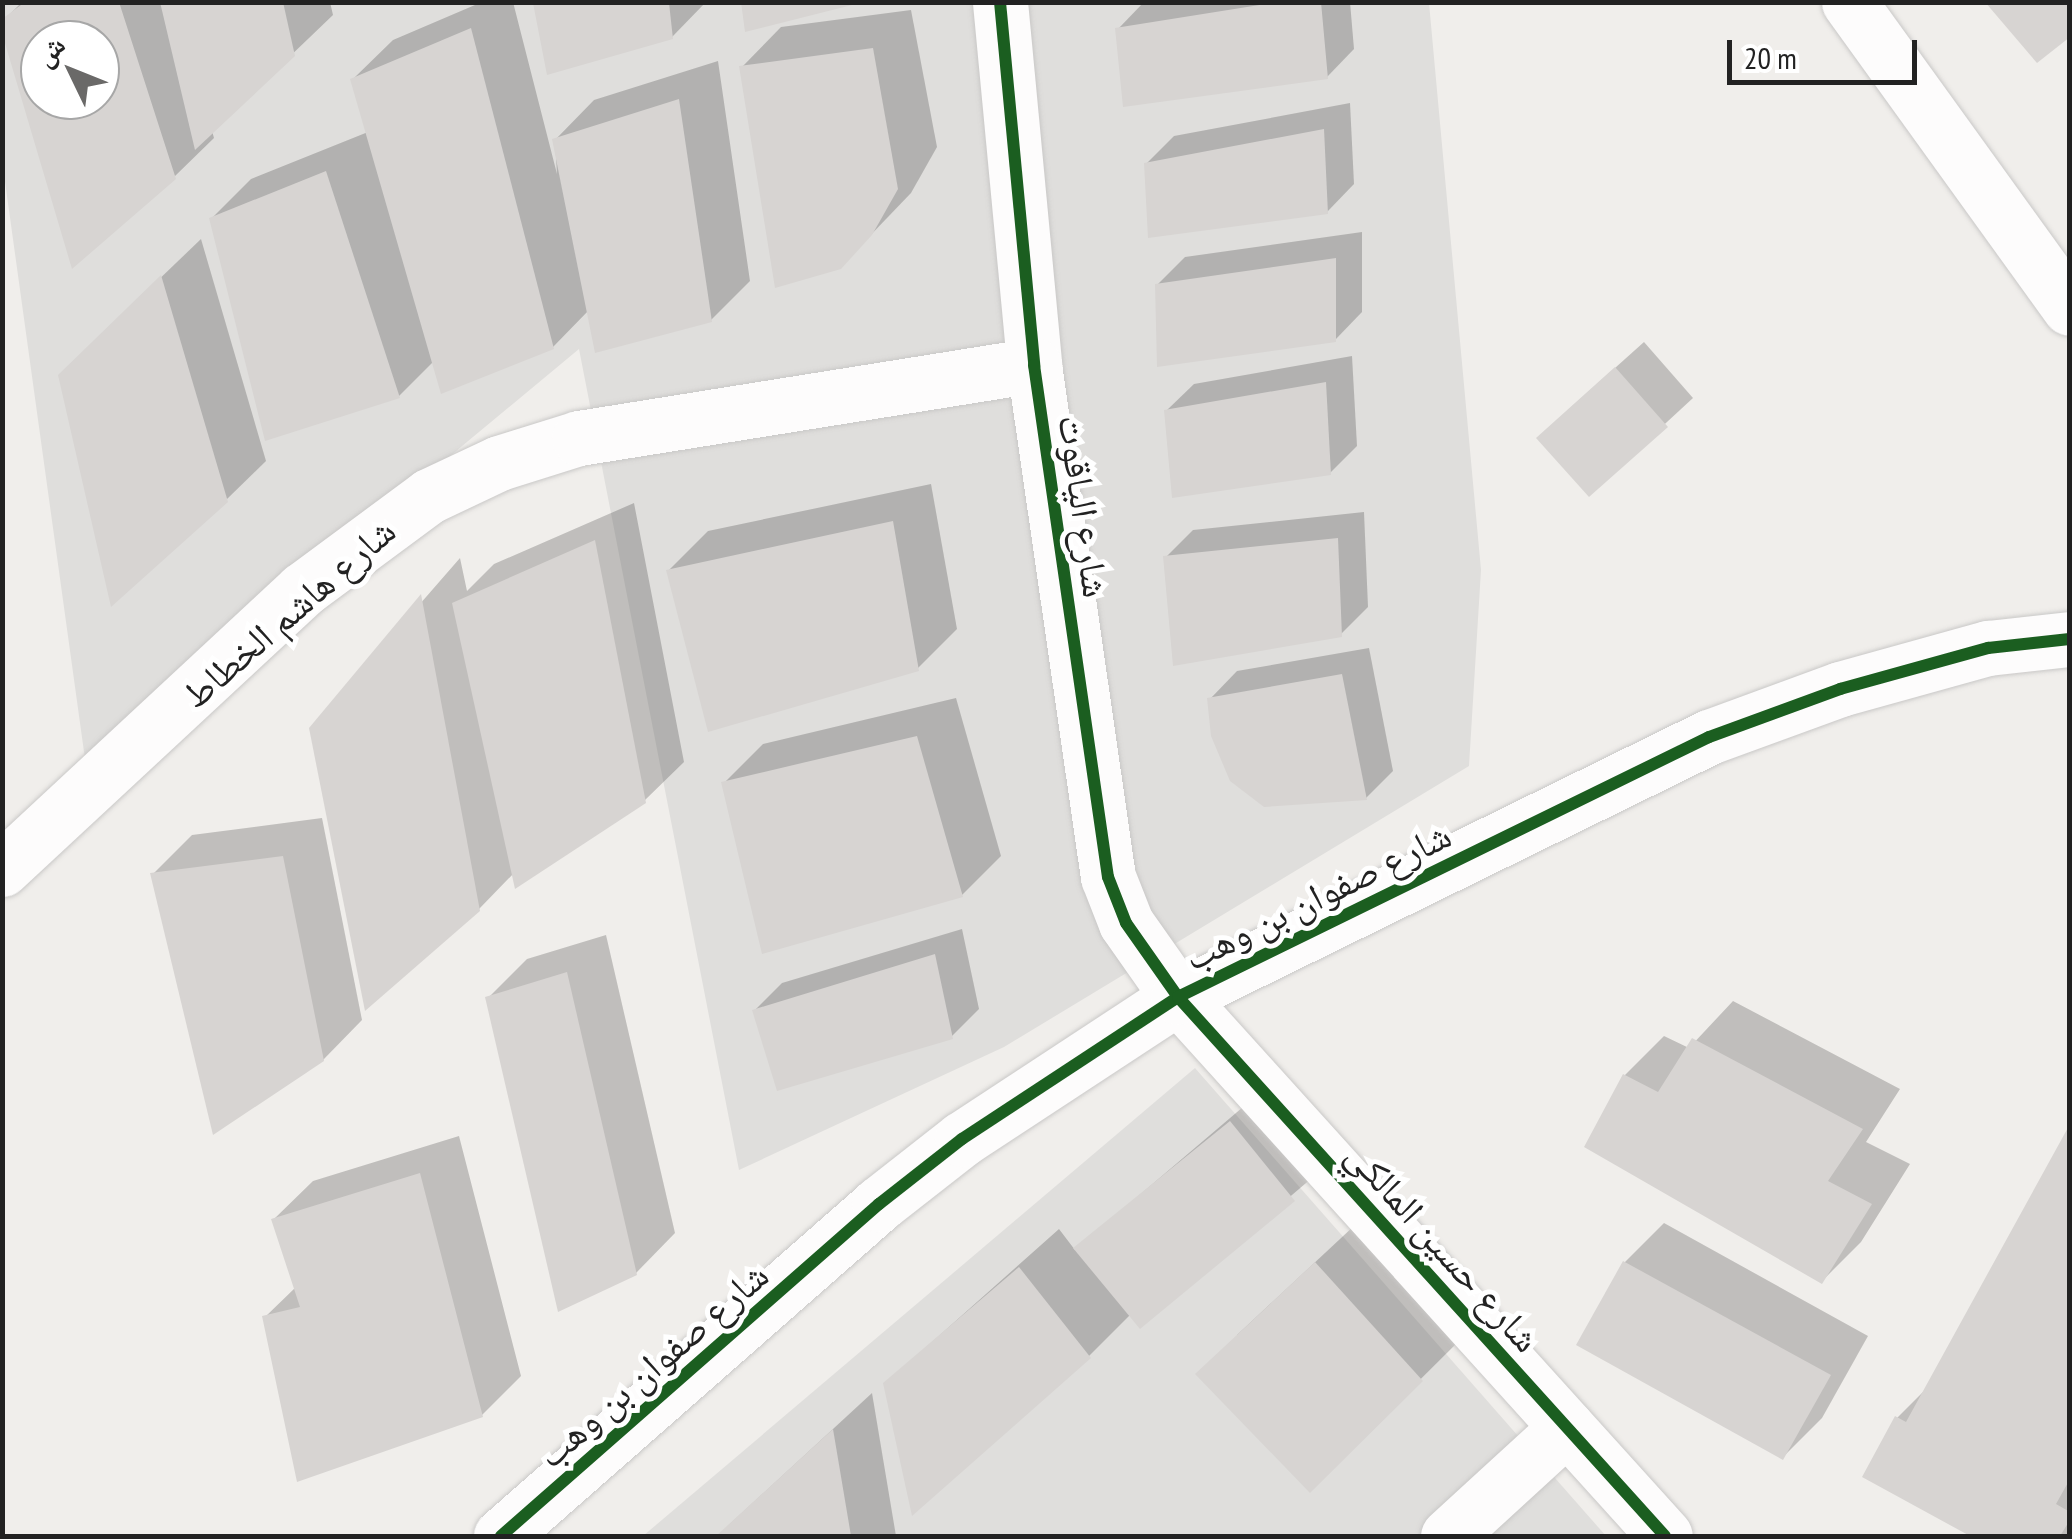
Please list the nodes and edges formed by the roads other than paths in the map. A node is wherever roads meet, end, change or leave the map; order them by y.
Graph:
1 (1000, 2) edge
2 (1849, 2) edge
3 (2070, 308) edge
4 (1034, 365) junction
5 (2070, 640) edge
6 (2, 870) edge
7 (1178, 997) junction
8 (1567, 1428) junction
9 (501, 1536) edge
10 (1448, 1536) edge
11 (1665, 1536) edge

1 - 4 street, شارع الياقوت
2 - 3 street
4 - 6 street, شارع هاشم الخطاط
4 - 7 street, شارع الياقوت
5 - 7 street, شارع صفوان بن وهب
7 - 8 street, شارع حسين المالكي
7 - 9 street, شارع صفوان بن وهب
8 - 10 street
8 - 11 street, شارع حسين المالكي

